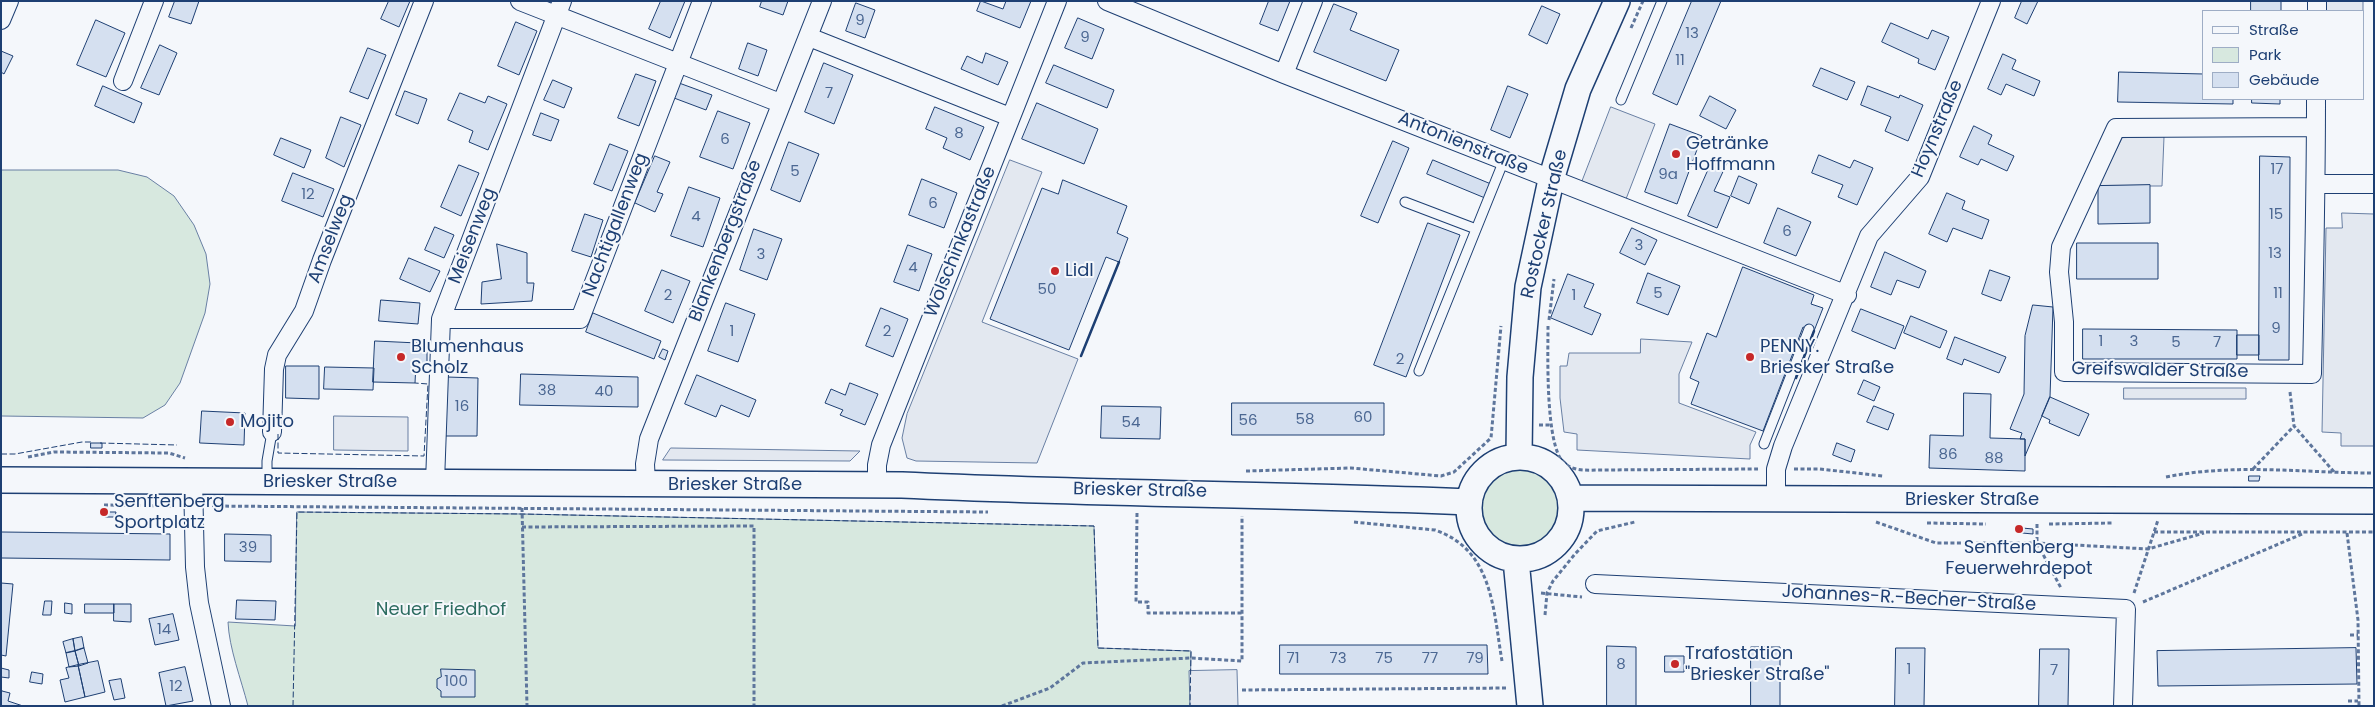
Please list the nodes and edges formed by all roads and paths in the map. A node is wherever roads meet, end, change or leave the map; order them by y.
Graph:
1 (9, 1) edge
2 (154, 1) edge
3 (424, 1) edge
4 (520, 1) edge
5 (702, 1) edge
6 (822, 1) edge
7 (1057, 1) edge
8 (1107, 1) edge
9 (1313, 1) edge
10 (1617, 1) edge
11 (1662, 1) edge
12 (1990, 1) edge
13 (559, 8) edge
14 (1, 20) edge
15 (808, 37) junction
16 (677, 64) junction
17 (1284, 74) junction
18 (123, 81) dead end
19 (1621, 100) dead end
20 (2316, 100) edge
21 (780, 104) junction
22 (1010, 117) junction
23 (2316, 127) junction
24 (1504, 160) junction
25 (1551, 180) junction
26 (2316, 184) junction
27 (2374, 184) edge
28 (1405, 202) dead end
29 (1476, 229) junction
30 (1847, 295) junction
31 (441, 319) junction
32 (1809, 329) dead end
33 (1419, 371) dead end
34 (2287, 373) junction
35 (1491, 424) dead end
36 (1551, 425) dead end
37 (2294, 426) junction
38 (272, 432) joint
39 (1764, 444) dead end
40 (1519, 456) junction
41 (1776, 469) junction
42 (2253, 469) junction
43 (2335, 473) junction
44 (2374, 473) edge
45 (1440, 476) dead end
46 (1893, 477) dead end
47 (2157, 478) dead end
48 (1, 480) edge
49 (268, 482) junction
50 (434, 482) junction
51 (646, 484) junction
52 (877, 485) junction
53 (194, 494) junction
54 (1571, 498) junction
55 (1776, 498) junction
56 (2374, 501) edge
57 (1469, 502) junction
58 (98, 504) dead end
59 (522, 508) junction
60 (997, 512) dead end
61 (1127, 513) dead end
62 (1137, 513) junction
63 (1145, 513) dead end
64 (1234, 513) dead end
65 (2158, 519) dead end
66 (1868, 520) dead end
67 (1346, 521) dead end
68 (2036, 524) dead end
69 (522, 527) junction
70 (1606, 527) dead end
71 (2154, 532) junction
72 (2374, 532) edge
73 (2204, 533) junction
74 (2306, 533) junction
75 (2347, 533) junction
76 (2037, 543) junction
77 (2148, 549) junction
78 (1516, 560) junction
79 (1595, 584) joint
80 (2070, 606) junction
81 (2126, 609) junction
82 (1242, 613) junction
83 (2350, 635) dead end
84 (2358, 635) junction
85 (1503, 669) dead end
86 (1505, 679) dead end
87 (1506, 688) junction
88 (1242, 690) dead end
89 (2348, 700) dead end
90 (1519, 701) edge
91 (2358, 701) junction
92 (221, 706) edge
93 (527, 706) edge
94 (754, 706) edge
95 (1002, 706) edge
96 (2123, 706) edge
97 (2358, 706) edge

1 - 14 street
2 - 18 street
3 - 38 street, Amselweg
4 - 13 street
5 - 16 street, Nachtigallenweg
6 - 15 street, Blankenbergstraße
7 - 22 street, Wolschinkastraße
8 - 17 street, Antonienstraße
9 - 17 street
10 - 25 main road, Rostocker Straße
11 - 19 lane
12 - 30 street, Hoynstraße
13 - 16 street
13 - 31 street, Meisenweg
15 - 21 street, Blankenbergstraße
15 - 22 street
16 - 21 street
16 - 31 street, Nachtigallenweg
17 - 24 street, Antonienstraße
20 - 23 street, Greifswalder Straße
21 - 51 street, Blankenbergstraße
22 - 52 street, Wolschinkastraße
23 - 26 street, Greifswalder Straße
23 - 34 street, Greifswalder Straße
24 - 25 street, Antonienstraße
24 - 29 lane
25 - 30 street, Antonienstraße
25 - 40 main road, Rostocker Straße
26 - 27 street
26 - 34 street, Greifswalder Straße
28 - 29 lane
29 - 33 lane
30 - 41 street, Hoynstraße
31 - 50 street, Meisenweg
32 - 39 lane
34 - 37 path
35 - 45 path
36 - 41 path
37 - 42 path
37 - 43 path
38 - 49 lane, Amselweg
40 - 54 main road
40 - 57 main road
41 - 46 path
41 - 55 street, Hoynstraße
42 - 43 path
42 - 47 path
43 - 44 path
48 - 53 main road, Briesker Straße
49 - 50 main road, Briesker Straße
49 - 53 main road, Briesker Straße
50 - 51 main road, Briesker Straße
51 - 52 main road, Briesker Straße
52 - 57 main road, Briesker Straße
53 - 58 path
53 - 59 path
53 - 92 street
54 - 55 main road, Briesker Straße
54 - 78 main road
55 - 56 main road, Briesker Straße
57 - 78 main road
59 - 60 path
59 - 69 path
61 - 62 path
62 - 63 path
62 - 82 path
64 - 82 path
65 - 71 path
66 - 76 path
67 - 85 path
68 - 76 path
69 - 93 path
69 - 94 path
70 - 79 path
71 - 73 path
71 - 77 path
72 - 75 path
73 - 74 path
73 - 77 path
74 - 75 path
74 - 81 path
75 - 84 path
76 - 77 path
76 - 80 path
77 - 81 path
78 - 90 main road
79 - 80 street, Johannes-R.-Becher-Straße
80 - 81 street, Johannes-R.-Becher-Straße
81 - 96 street
82 - 95 path
83 - 84 path
84 - 91 path
86 - 87 path
87 - 88 path
87 - 90 path
89 - 91 path
91 - 97 path

